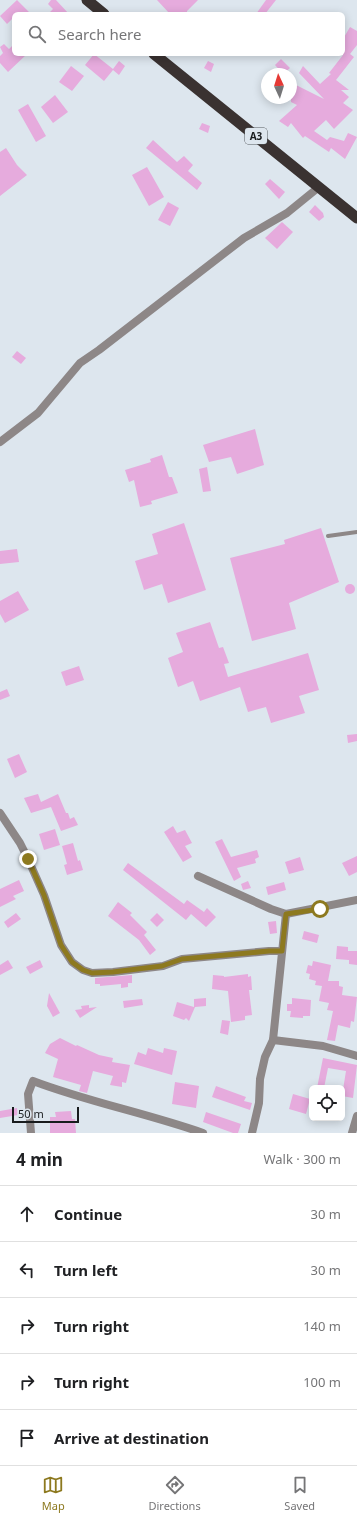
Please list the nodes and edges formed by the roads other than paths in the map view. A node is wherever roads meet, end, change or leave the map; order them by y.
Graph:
1 (87, 0) edge
2 (102, 12) edge
3 (156, 56) edge
4 (319, 187) junction
5 (357, 218) edge
6 (0, 442) edge
7 (357, 532) edge
8 (328, 536) dead end
9 (0, 813) edge
10 (198, 876) dead end
11 (357, 900) edge
12 (286, 914) junction
13 (282, 951) junction
14 (273, 1040) junction
15 (357, 1056) edge
16 (357, 1116) edge
17 (32, 1133) edge
18 (203, 1133) edge
19 (252, 1133) edge
20 (352, 1133) edge

1 - 2 highway
3 - 4 highway, A3
4 - 5 highway, A3
4 - 6 street
7 - 8 lane
9 - 13 street
10 - 12 street
11 - 12 street
12 - 13 street
13 - 14 street
14 - 15 street
14 - 19 street
16 - 20 street
17 - 18 street

